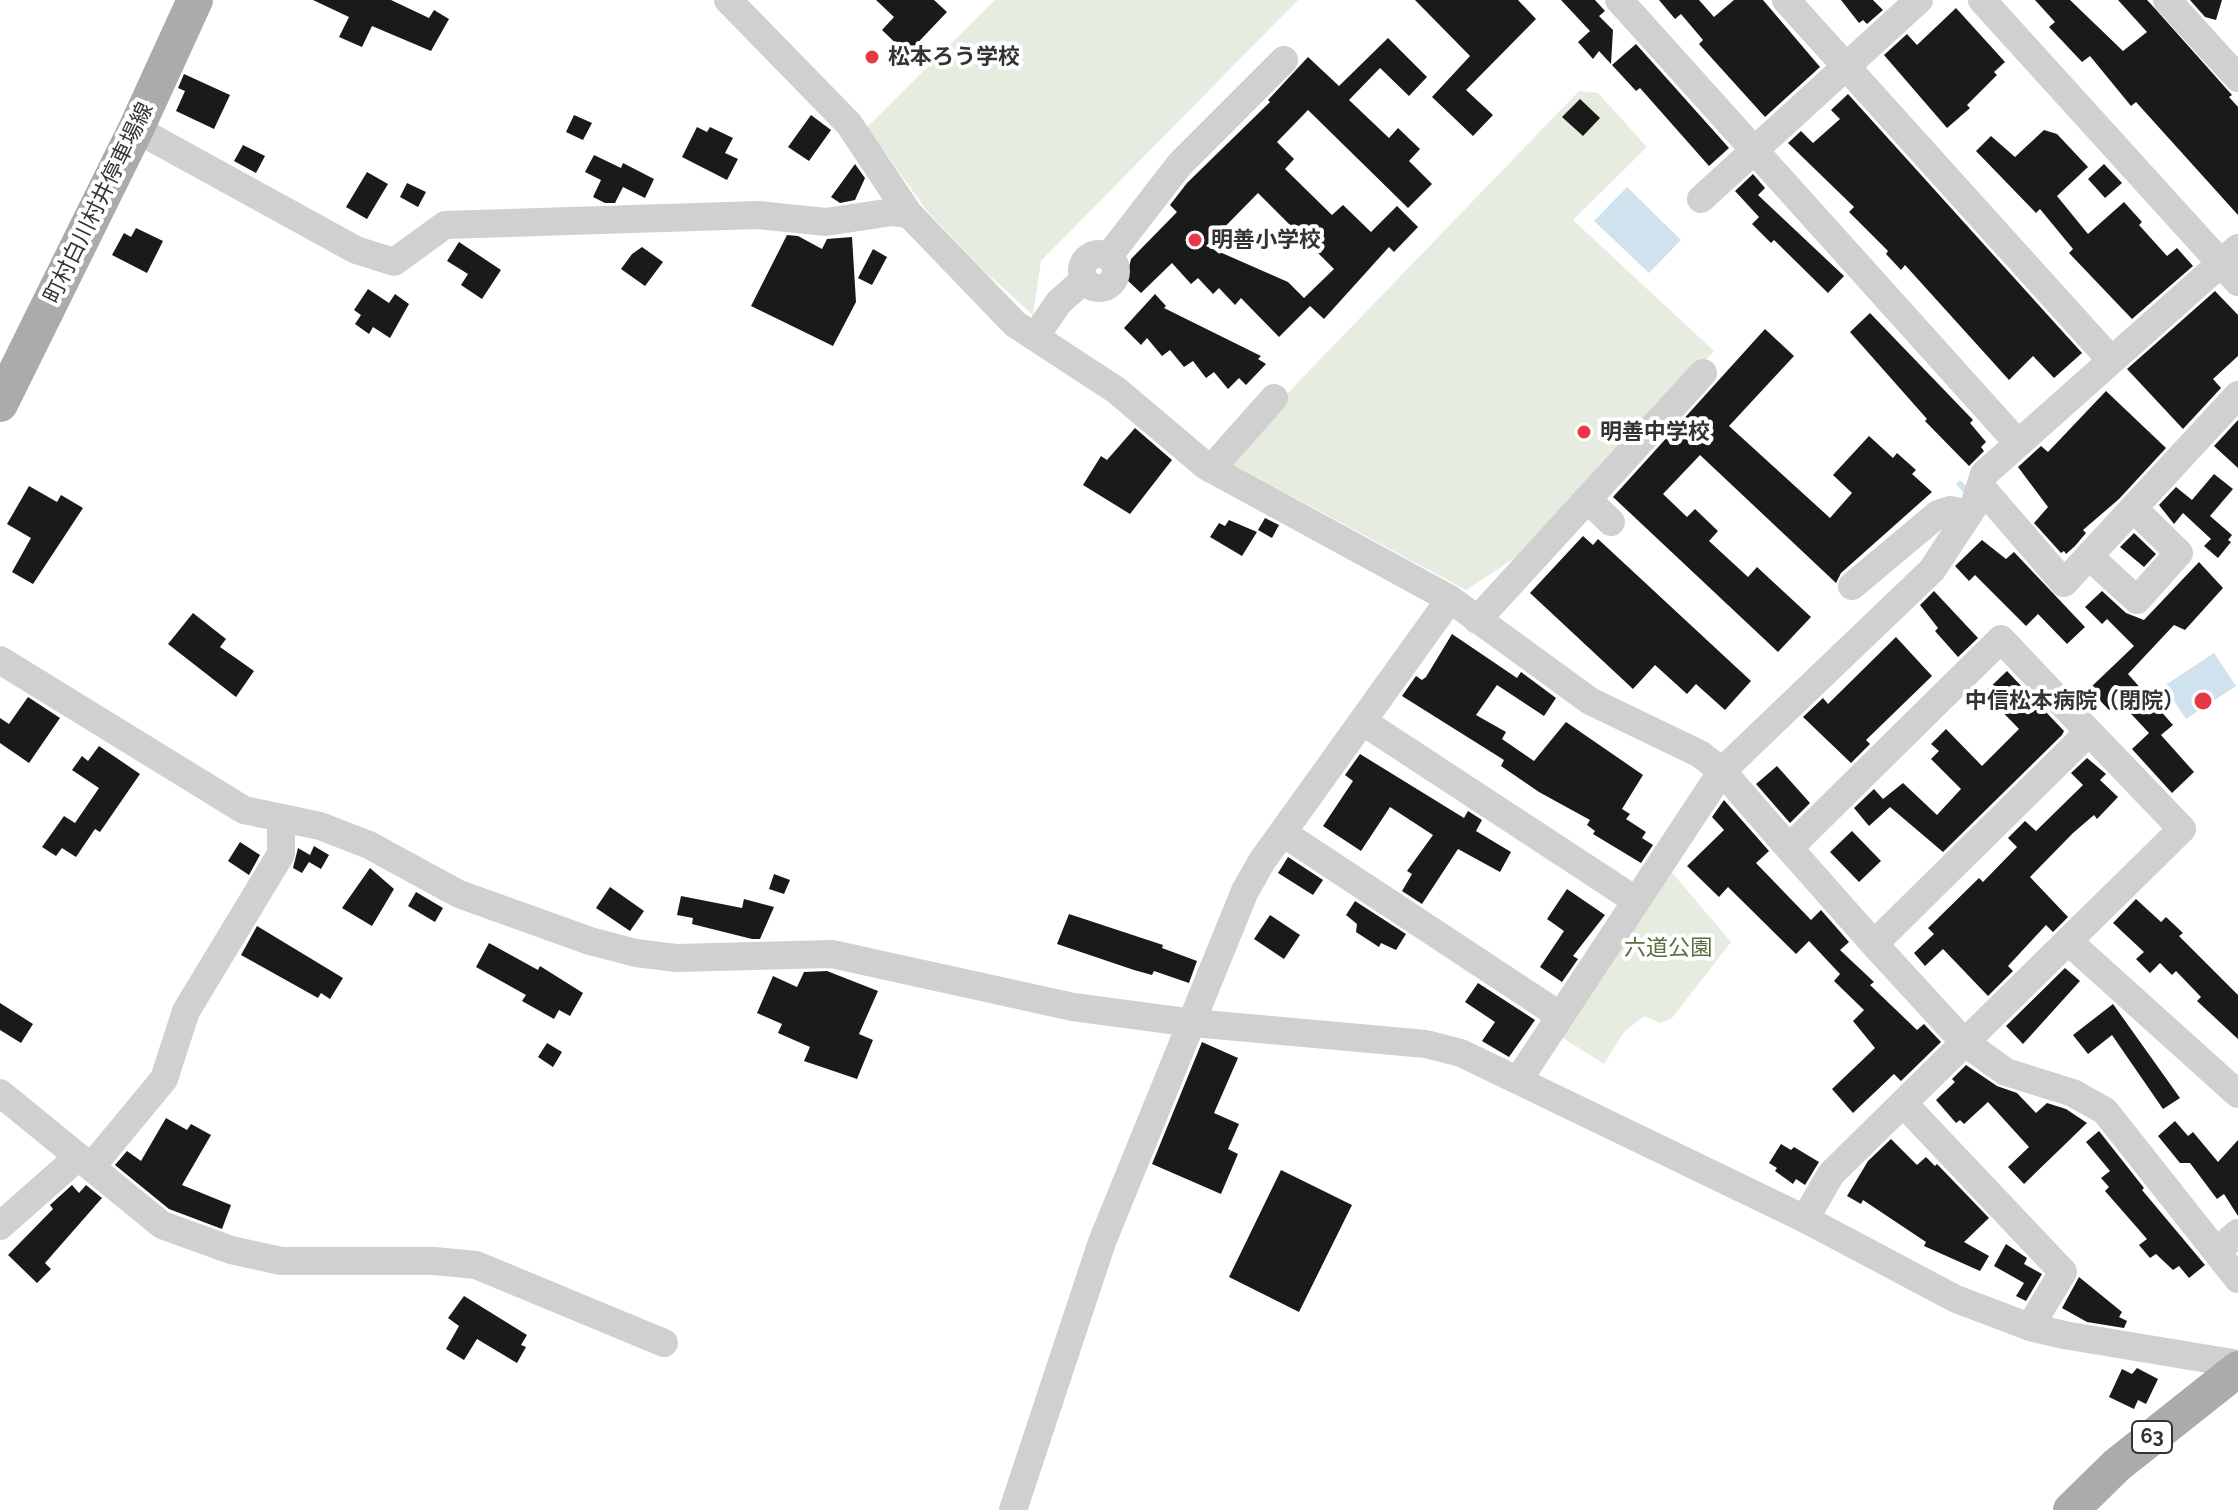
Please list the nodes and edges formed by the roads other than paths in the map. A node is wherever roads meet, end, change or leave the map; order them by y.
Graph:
1 (195, 0) edge
2 (728, 0) edge
3 (1619, 0) edge
4 (1786, 0) edge
5 (1919, 0) edge
6 (1982, 0) edge
7 (2171, 2) edge
8 (1284, 60) dead end
9 (1847, 67) junction
10 (2238, 78) edge
11 (136, 129) junction
12 (1756, 149) junction
13 (1701, 199) dead end
14 (909, 214) junction
15 (2232, 264) edge
16 (1035, 337) junction
17 (2111, 360) junction
18 (1703, 373) dead end
19 (2238, 395) edge
20 (1274, 398) dead end
21 (0, 404) edge
22 (2017, 442) junction
23 (1216, 463) junction
24 (1981, 487) junction
25 (1587, 499) junction
26 (2135, 510) junction
27 (1963, 512) junction
28 (1611, 522) dead end
29 (2091, 558) junction
30 (1852, 586) dead end
31 (1450, 599) junction
32 (1477, 620) junction
33 (0, 660) edge
34 (1365, 723) junction
35 (2089, 732) junction
36 (1722, 771) junction
37 (281, 820) junction
38 (1283, 833) junction
39 (1789, 848) junction
40 (1635, 900) junction
41 (2068, 941) junction
42 (1874, 944) junction
43 (1559, 1015) junction
44 (1193, 1023) junction
45 (1964, 1042) junction
46 (1519, 1079) junction
47 (0, 1093) edge
48 (2238, 1094) edge
49 (1903, 1103) junction
50 (85, 1162) junction
51 (1805, 1219) junction
52 (0, 1226) edge
53 (2227, 1242) edge
54 (2238, 1279) edge
55 (2030, 1327) junction
56 (664, 1343) dead end
57 (2238, 1366) edge
58 (1013, 1510) edge
59 (2071, 1510) edge

1 - 11 main road, 町村白川村井停車場線
2 - 14 street
3 - 12 street
4 - 9 street
5 - 9 street
6 - 15 street
7 - 10 street
8 - 16 street
9 - 12 street
9 - 17 street
11 - 14 street
11 - 21 main road, 町村白川村井停車場線
12 - 13 street
12 - 22 street
14 - 16 street
15 - 17 street
16 - 23 street
17 - 22 street
18 - 25 street
19 - 26 street
20 - 23 street
22 - 24 street
23 - 31 street
24 - 27 street
24 - 29 street
25 - 28 street
25 - 32 street
26 - 29 street
26 - 29 street
27 - 30 street
27 - 36 street
31 - 32 street
31 - 34 street
32 - 36 street
33 - 37 street
34 - 38 street
34 - 40 street
35 - 39 street
35 - 41 street
35 - 42 street
36 - 39 street
36 - 40 street
37 - 44 street
37 - 50 street
38 - 43 street
38 - 44 street
39 - 42 street
40 - 43 street
41 - 45 street
41 - 48 street
42 - 45 street
43 - 46 street
44 - 46 street
44 - 58 street
45 - 49 street
45 - 53 street
46 - 51 street
47 - 50 street
49 - 51 street
49 - 55 street
50 - 52 street
50 - 56 street
51 - 55 street
53 - 54 street
55 - 57 street
57 - 59 main road, 63

